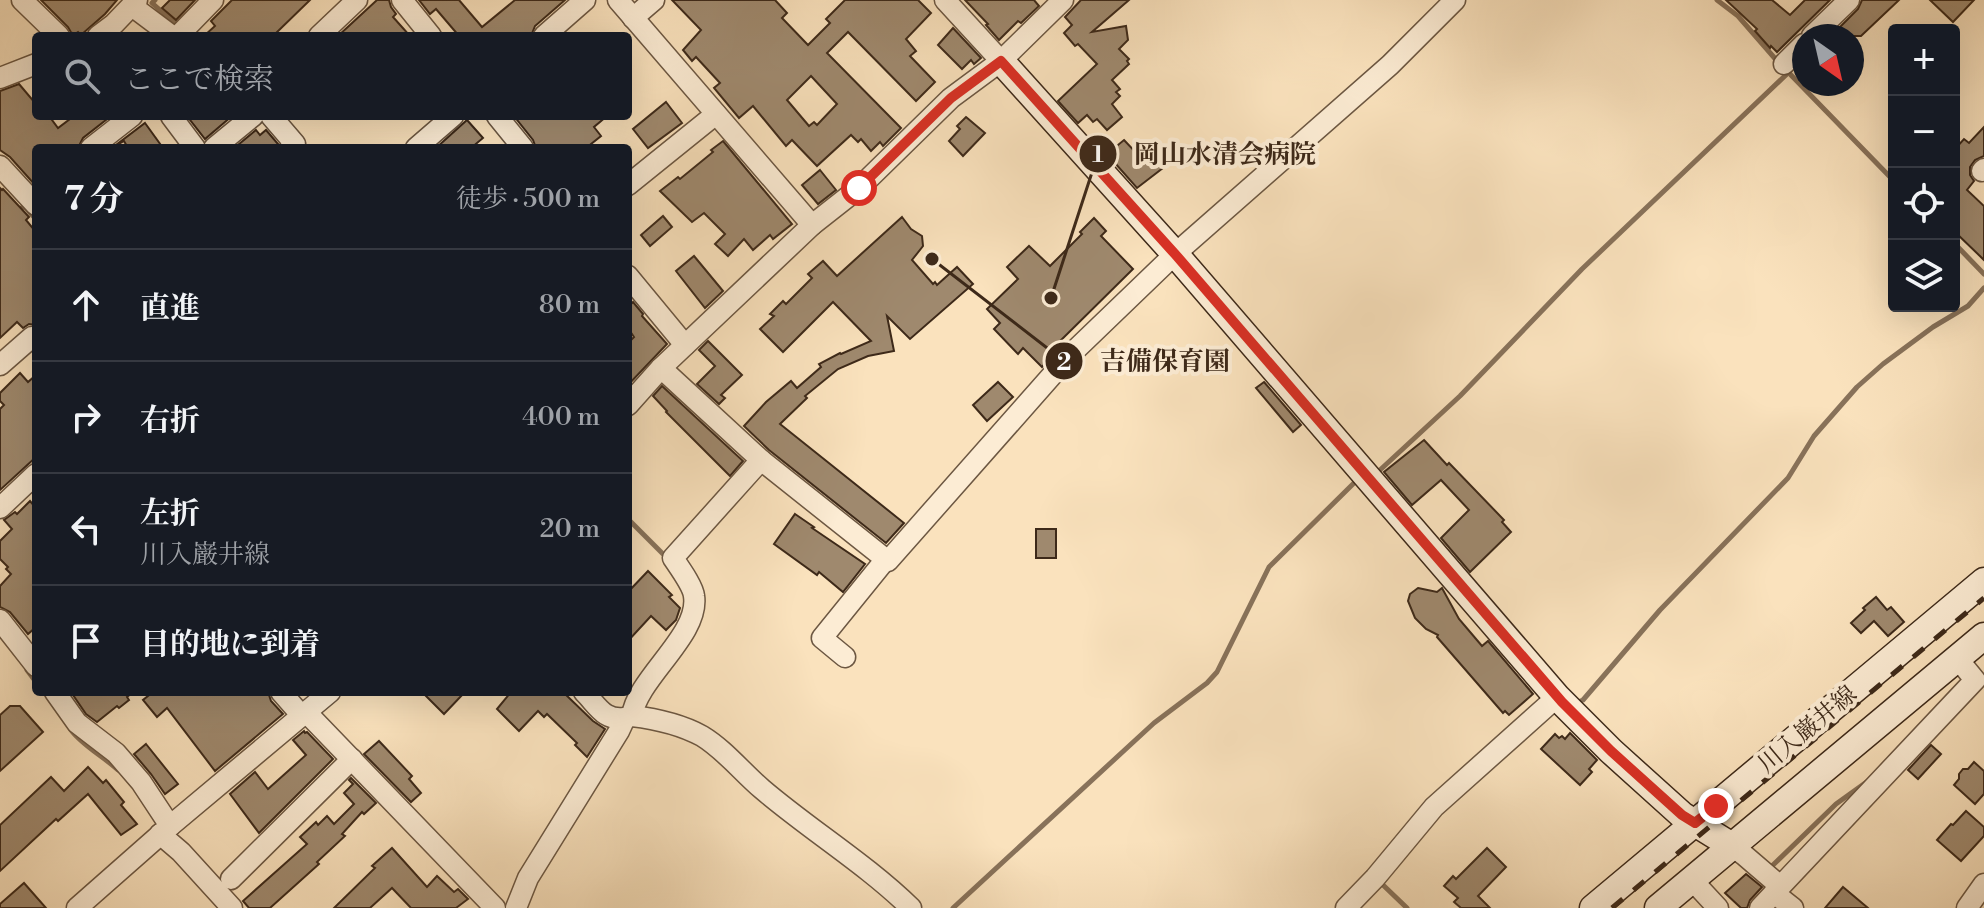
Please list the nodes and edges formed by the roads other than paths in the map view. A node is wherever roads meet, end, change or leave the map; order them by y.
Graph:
1 (22, 0) edge
2 (213, 0) edge
3 (357, 0) edge
4 (402, 0) edge
5 (585, 0) edge
6 (618, 0) edge
7 (654, 0) edge
8 (945, 0) edge
9 (1455, 0) edge
10 (1849, 0) edge
11 (134, 3) edge
12 (1053, 3) edge
13 (633, 18) junction
14 (1824, 24) edge
15 (55, 32) edge
16 (103, 32) edge
17 (178, 32) edge
18 (180, 32) edge
19 (323, 32) edge
20 (428, 32) edge
21 (549, 32) edge
22 (1792, 56) edge
23 (1001, 61) junction
24 (1784, 64) dead end
25 (32, 66) edge
26 (0, 78) edge
27 (716, 114) junction
28 (127, 120) edge
29 (174, 120) edge
30 (248, 120) edge
31 (274, 120) edge
32 (448, 120) edge
33 (500, 120) edge
34 (96, 144) edge
35 (192, 144) edge
36 (219, 144) edge
37 (295, 144) edge
38 (421, 144) edge
39 (520, 144) edge
40 (1, 168) edge
41 (632, 182) edge
42 (32, 199) edge
43 (812, 225) junction
44 (1175, 254) junction
45 (632, 281) edge
46 (32, 337) dead end
47 (685, 345) junction
48 (0, 365) edge
49 (661, 368) junction
50 (632, 401) edge
51 (761, 460) junction
52 (32, 478) edge
53 (0, 508) edge
54 (886, 559) junction
55 (1984, 581) edge
56 (2, 626) edge
57 (1984, 636) edge
58 (845, 657) dead end
59 (1957, 658) junction
60 (32, 661) edge
61 (1977, 690) edge
62 (58, 696) edge
63 (285, 696) edge
64 (325, 696) edge
65 (588, 696) edge
66 (1564, 704) junction
67 (304, 714) junction
68 (627, 714) junction
69 (352, 759) junction
70 (1695, 823) junction
71 (165, 830) junction
72 (1732, 846) junction
73 (231, 879) dead end
74 (1692, 880) junction
75 (1984, 884) edge
76 (1771, 896) edge
77 (494, 907) edge
78 (77, 908) edge
79 (232, 908) edge
80 (516, 908) edge
81 (911, 908) edge
82 (1346, 908) edge
83 (1593, 908) edge
84 (1658, 908) edge
85 (1718, 908) edge
86 (1793, 908) edge
87 (1967, 908) edge

1 - 15 street
2 - 18 street
3 - 19 street
4 - 20 street
5 - 21 street
6 - 13 street
7 - 13 street
8 - 23 street
9 - 44 street
10 - 14 street
11 - 16 street
11 - 17 street
12 - 23 street
13 - 27 street
22 - 24 street
23 - 43 street
23 - 44 street
25 - 26 street
27 - 41 street
27 - 43 street
28 - 34 street
29 - 35 street
30 - 36 street
31 - 37 street
32 - 38 street
33 - 39 street
40 - 42 street
43 - 47 street
44 - 54 street
44 - 66 street
45 - 47 street
46 - 48 street
47 - 49 street
49 - 50 street
49 - 51 street
51 - 54 street
51 - 68 street
52 - 53 street
54 - 58 street
55 - 70 street, 川入巌井線
56 - 60 street
57 - 59 street, 川入巌井線
59 - 61 street
59 - 72 street, 川入巌井線
61 - 76 street
62 - 71 street
63 - 67 street
64 - 67 street
65 - 68 street
66 - 70 street
66 - 82 street
67 - 69 street
67 - 71 street
68 - 80 street
68 - 81 street
69 - 73 street
69 - 77 street
70 - 72 street
70 - 83 street, 川入巌井線
71 - 78 street
71 - 79 street
72 - 74 street, 川入巌井線
72 - 76 street
74 - 84 street, 川入巌井線
74 - 85 street
75 - 87 street
76 - 86 street

